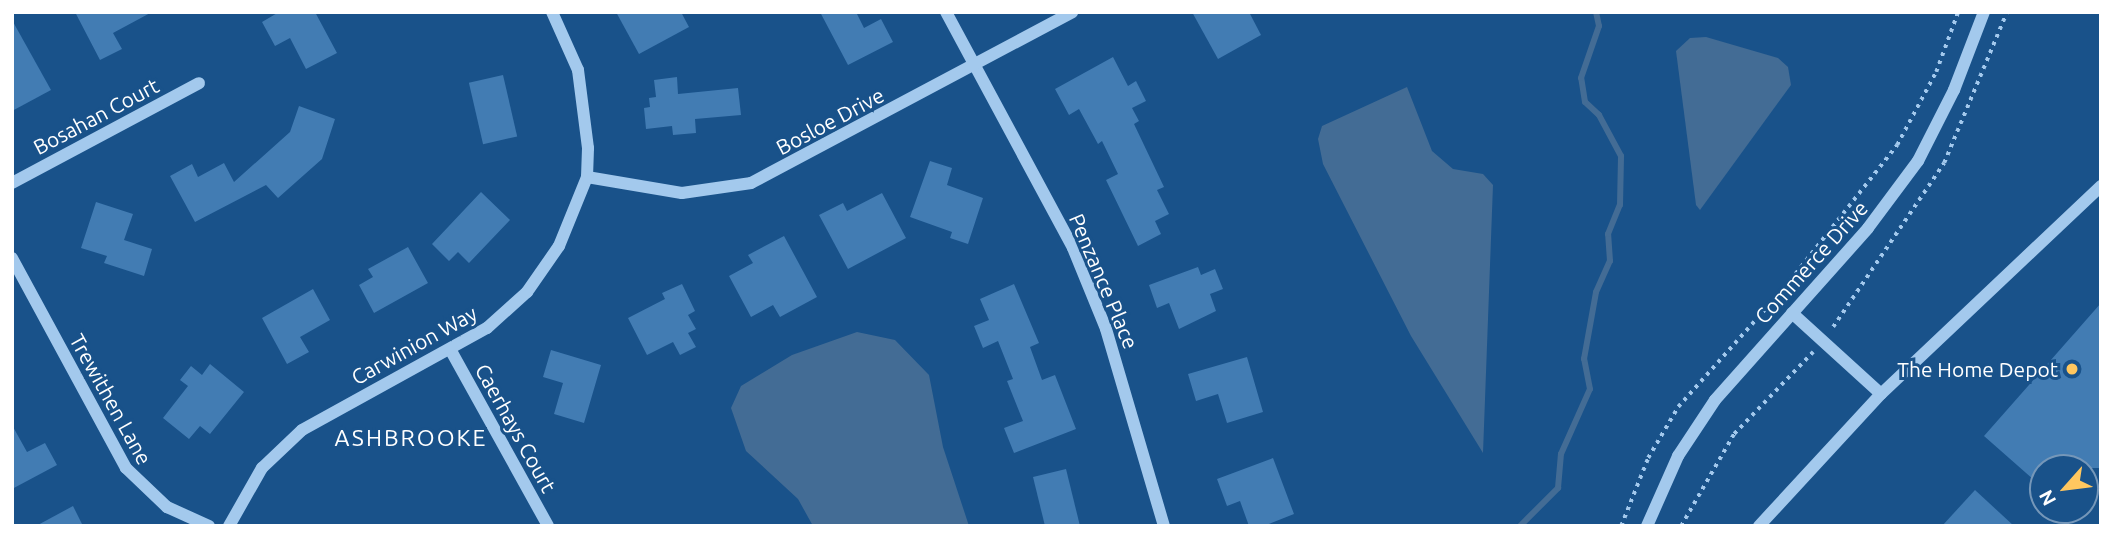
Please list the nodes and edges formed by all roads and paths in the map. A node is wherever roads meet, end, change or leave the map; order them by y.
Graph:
1 (552, 12) edge
2 (946, 12) edge
3 (1072, 12) edge
4 (1958, 12) edge
5 (1984, 12) edge
6 (2007, 12) edge
7 (975, 65) junction
8 (199, 83) dead end
9 (587, 177) junction
10 (12, 183) edge
11 (2101, 186) edge
12 (12, 258) edge
13 (1792, 313) junction
14 (1822, 340) junction
15 (450, 349) junction
16 (1881, 394) junction
17 (209, 526) edge
18 (229, 526) edge
19 (548, 526) edge
20 (1164, 526) edge
21 (1621, 526) edge
22 (1647, 526) edge
23 (1681, 526) edge
24 (1759, 526) edge

1 - 9 street, Carwinion Way
2 - 7 street, Penzance Place
3 - 7 street, Bosloe Drive
4 - 21 path
5 - 13 street, Commerce Drive
6 - 14 path
7 - 9 street, Bosloe Drive
7 - 20 street, Penzance Place
8 - 10 street, Bosahan Court
9 - 15 street, Carwinion Way
11 - 16 street
12 - 17 street, Trewithen Lane
13 - 14 street
13 - 22 street, Commerce Drive
14 - 16 street
14 - 23 path
15 - 18 street, Carwinion Way
15 - 19 street, Caerhays Court
16 - 24 street

